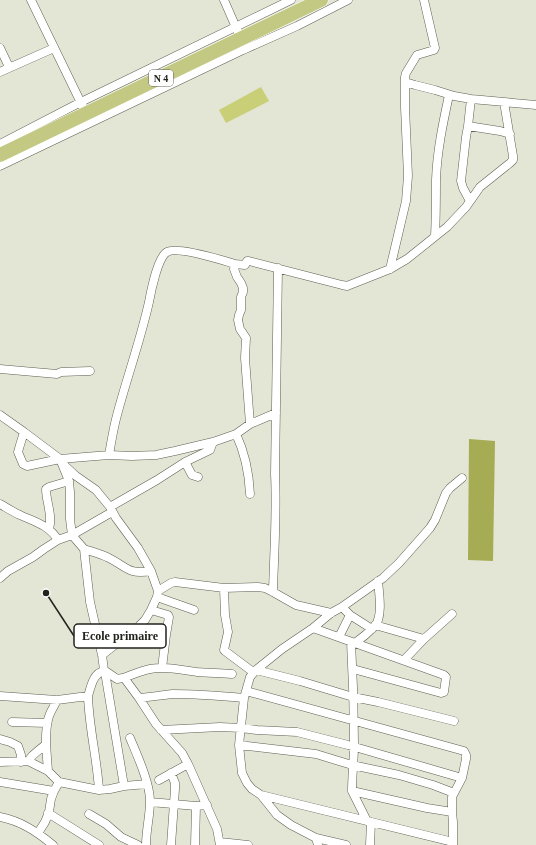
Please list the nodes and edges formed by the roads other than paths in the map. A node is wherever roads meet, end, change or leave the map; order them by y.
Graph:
1 (31, 0) edge
2 (224, 0) edge
3 (291, 0) edge
4 (321, 0) edge
5 (348, 0) edge
6 (424, 0) edge
7 (238, 33) junction
8 (0, 48) edge
9 (54, 48) junction
10 (9, 67) junction
11 (0, 72) edge
12 (406, 82) junction
13 (448, 95) junction
14 (471, 99) junction
15 (504, 102) junction
16 (536, 105) edge
17 (84, 108) junction
18 (468, 126) junction
19 (510, 134) junction
20 (0, 144) edge
21 (0, 154) edge
22 (0, 166) edge
23 (470, 201) junction
24 (435, 236) junction
25 (235, 264) junction
26 (278, 268) junction
27 (390, 270) junction
28 (0, 369) edge
29 (90, 371) dead end
30 (276, 412) junction
31 (0, 415) edge
32 (250, 424) junction
33 (24, 432) junction
34 (236, 434) junction
35 (213, 442) junction
36 (108, 455) junction
37 (61, 461) junction
38 (185, 462) junction
39 (198, 477) dead end
40 (462, 478) dead end
41 (69, 482) junction
42 (250, 494) dead end
43 (0, 504) edge
44 (111, 509) junction
45 (49, 528) junction
46 (72, 535) junction
47 (58, 540) junction
48 (84, 549) junction
49 (151, 571) junction
50 (0, 578) edge
51 (378, 581) junction
52 (224, 588) junction
53 (273, 592) junction
54 (157, 594) junction
55 (342, 607) junction
56 (151, 610) junction
57 (194, 610) dead end
58 (331, 613) junction
59 (452, 614) dead end
60 (350, 616) junction
61 (374, 627) junction
62 (313, 628) junction
63 (339, 637) junction
64 (424, 639) junction
65 (353, 643) junction
66 (102, 655) junction
67 (404, 660) junction
68 (162, 668) junction
69 (352, 670) junction
70 (104, 671) junction
71 (254, 671) junction
72 (232, 674) dead end
73 (123, 678) junction
74 (245, 695) junction
75 (0, 696) edge
76 (88, 696) junction
77 (353, 697) junction
78 (139, 698) junction
79 (57, 700) junction
80 (354, 720) junction
81 (454, 721) dead end
82 (12, 722) dead end
83 (47, 723) junction
84 (241, 728) junction
85 (161, 730) junction
86 (130, 738) dead end
87 (0, 739) edge
88 (46, 744) junction
89 (239, 745) junction
90 (354, 747) junction
91 (0, 762) edge
92 (24, 762) junction
93 (188, 764) junction
94 (352, 765) junction
95 (48, 771) junction
96 (171, 773) junction
97 (462, 778) junction
98 (159, 780) dead end
99 (0, 782) edge
100 (59, 782) junction
101 (147, 784) junction
102 (124, 786) junction
103 (99, 790) junction
104 (54, 791) junction
105 (352, 791) junction
106 (454, 793) junction
107 (261, 795) junction
108 (150, 802) junction
109 (174, 805) junction
110 (207, 805) junction
111 (196, 806) junction
112 (452, 812) junction
113 (48, 813) junction
114 (89, 814) dead end
115 (0, 817) edge
116 (369, 821) junction
117 (38, 833) junction
118 (317, 842) edge
119 (220, 843) edge
120 (453, 843) edge
121 (53, 845) edge
122 (99, 845) edge
123 (138, 845) edge
124 (146, 845) edge
125 (171, 845) edge
126 (195, 845) edge
127 (248, 845) edge
128 (346, 845) edge
129 (370, 845) edge

1 - 9 street
2 - 7 street
3 - 7 street
4 - 7 highway, N 4
5 - 22 street
6 - 12 street
7 - 17 highway, N 4
8 - 10 street
9 - 10 street
9 - 17 street
10 - 11 street
12 - 13 street
12 - 27 street
13 - 14 street
13 - 24 street
14 - 15 street
14 - 18 street
15 - 16 street
15 - 19 street
17 - 20 street
17 - 21 highway, N 4
18 - 19 street
18 - 23 street
19 - 23 street
23 - 24 street
24 - 27 street
25 - 26 street
25 - 32 street
25 - 36 street
26 - 27 street
26 - 30 street
28 - 29 street
30 - 32 street
30 - 53 street
31 - 33 street
32 - 34 street
33 - 37 street
33 - 37 street
34 - 35 street
34 - 42 street
35 - 36 street
35 - 38 street
36 - 37 street
37 - 41 street
37 - 44 street
38 - 39 street
38 - 44 street
40 - 51 street
41 - 45 street
41 - 46 street
43 - 45 street
44 - 46 street
44 - 49 street
45 - 47 street
46 - 47 street
46 - 48 street
47 - 50 street
48 - 49 street
48 - 66 street
49 - 54 street
51 - 55 street
51 - 61 street
52 - 53 street
52 - 54 street
52 - 71 street
53 - 58 street
54 - 56 street
54 - 57 street
55 - 58 street
55 - 60 street
56 - 66 street
56 - 68 street
58 - 62 street
59 - 64 street
60 - 61 street
60 - 63 street
61 - 64 street
61 - 65 street
62 - 63 street
62 - 71 street
63 - 65 street
64 - 67 street
65 - 67 street
65 - 69 street
66 - 70 street
67 - 69 street
68 - 72 street
68 - 73 street
69 - 77 street
70 - 73 street
70 - 76 street
70 - 102 street
71 - 74 street
71 - 77 street
73 - 78 street
74 - 78 street
74 - 80 street
74 - 84 street
75 - 79 street
76 - 79 street
76 - 103 street
77 - 80 street
77 - 81 street
78 - 85 street
79 - 83 street
80 - 90 street
80 - 97 street
82 - 83 street
83 - 88 street
84 - 85 street
84 - 89 street
84 - 90 street
85 - 93 street
86 - 101 street
87 - 92 street
88 - 92 street
88 - 95 street
89 - 94 street
89 - 107 street
90 - 94 street
90 - 97 street
91 - 92 street
92 - 95 street
93 - 96 street
93 - 110 street
94 - 105 street
94 - 106 street
95 - 100 street
96 - 98 street
96 - 109 street
97 - 106 street
99 - 104 street
100 - 103 street
100 - 104 street
101 - 102 street
101 - 108 street
102 - 103 street
104 - 113 street
105 - 112 street
105 - 116 street
106 - 112 street
107 - 116 street
107 - 118 street
108 - 109 street
108 - 124 street
109 - 111 street
109 - 125 street
110 - 111 street
110 - 119 street
111 - 126 street
112 - 120 street
113 - 117 street
113 - 122 street
114 - 123 street
115 - 117 street
116 - 120 street
116 - 129 street
117 - 121 street
118 - 128 street
119 - 127 street

